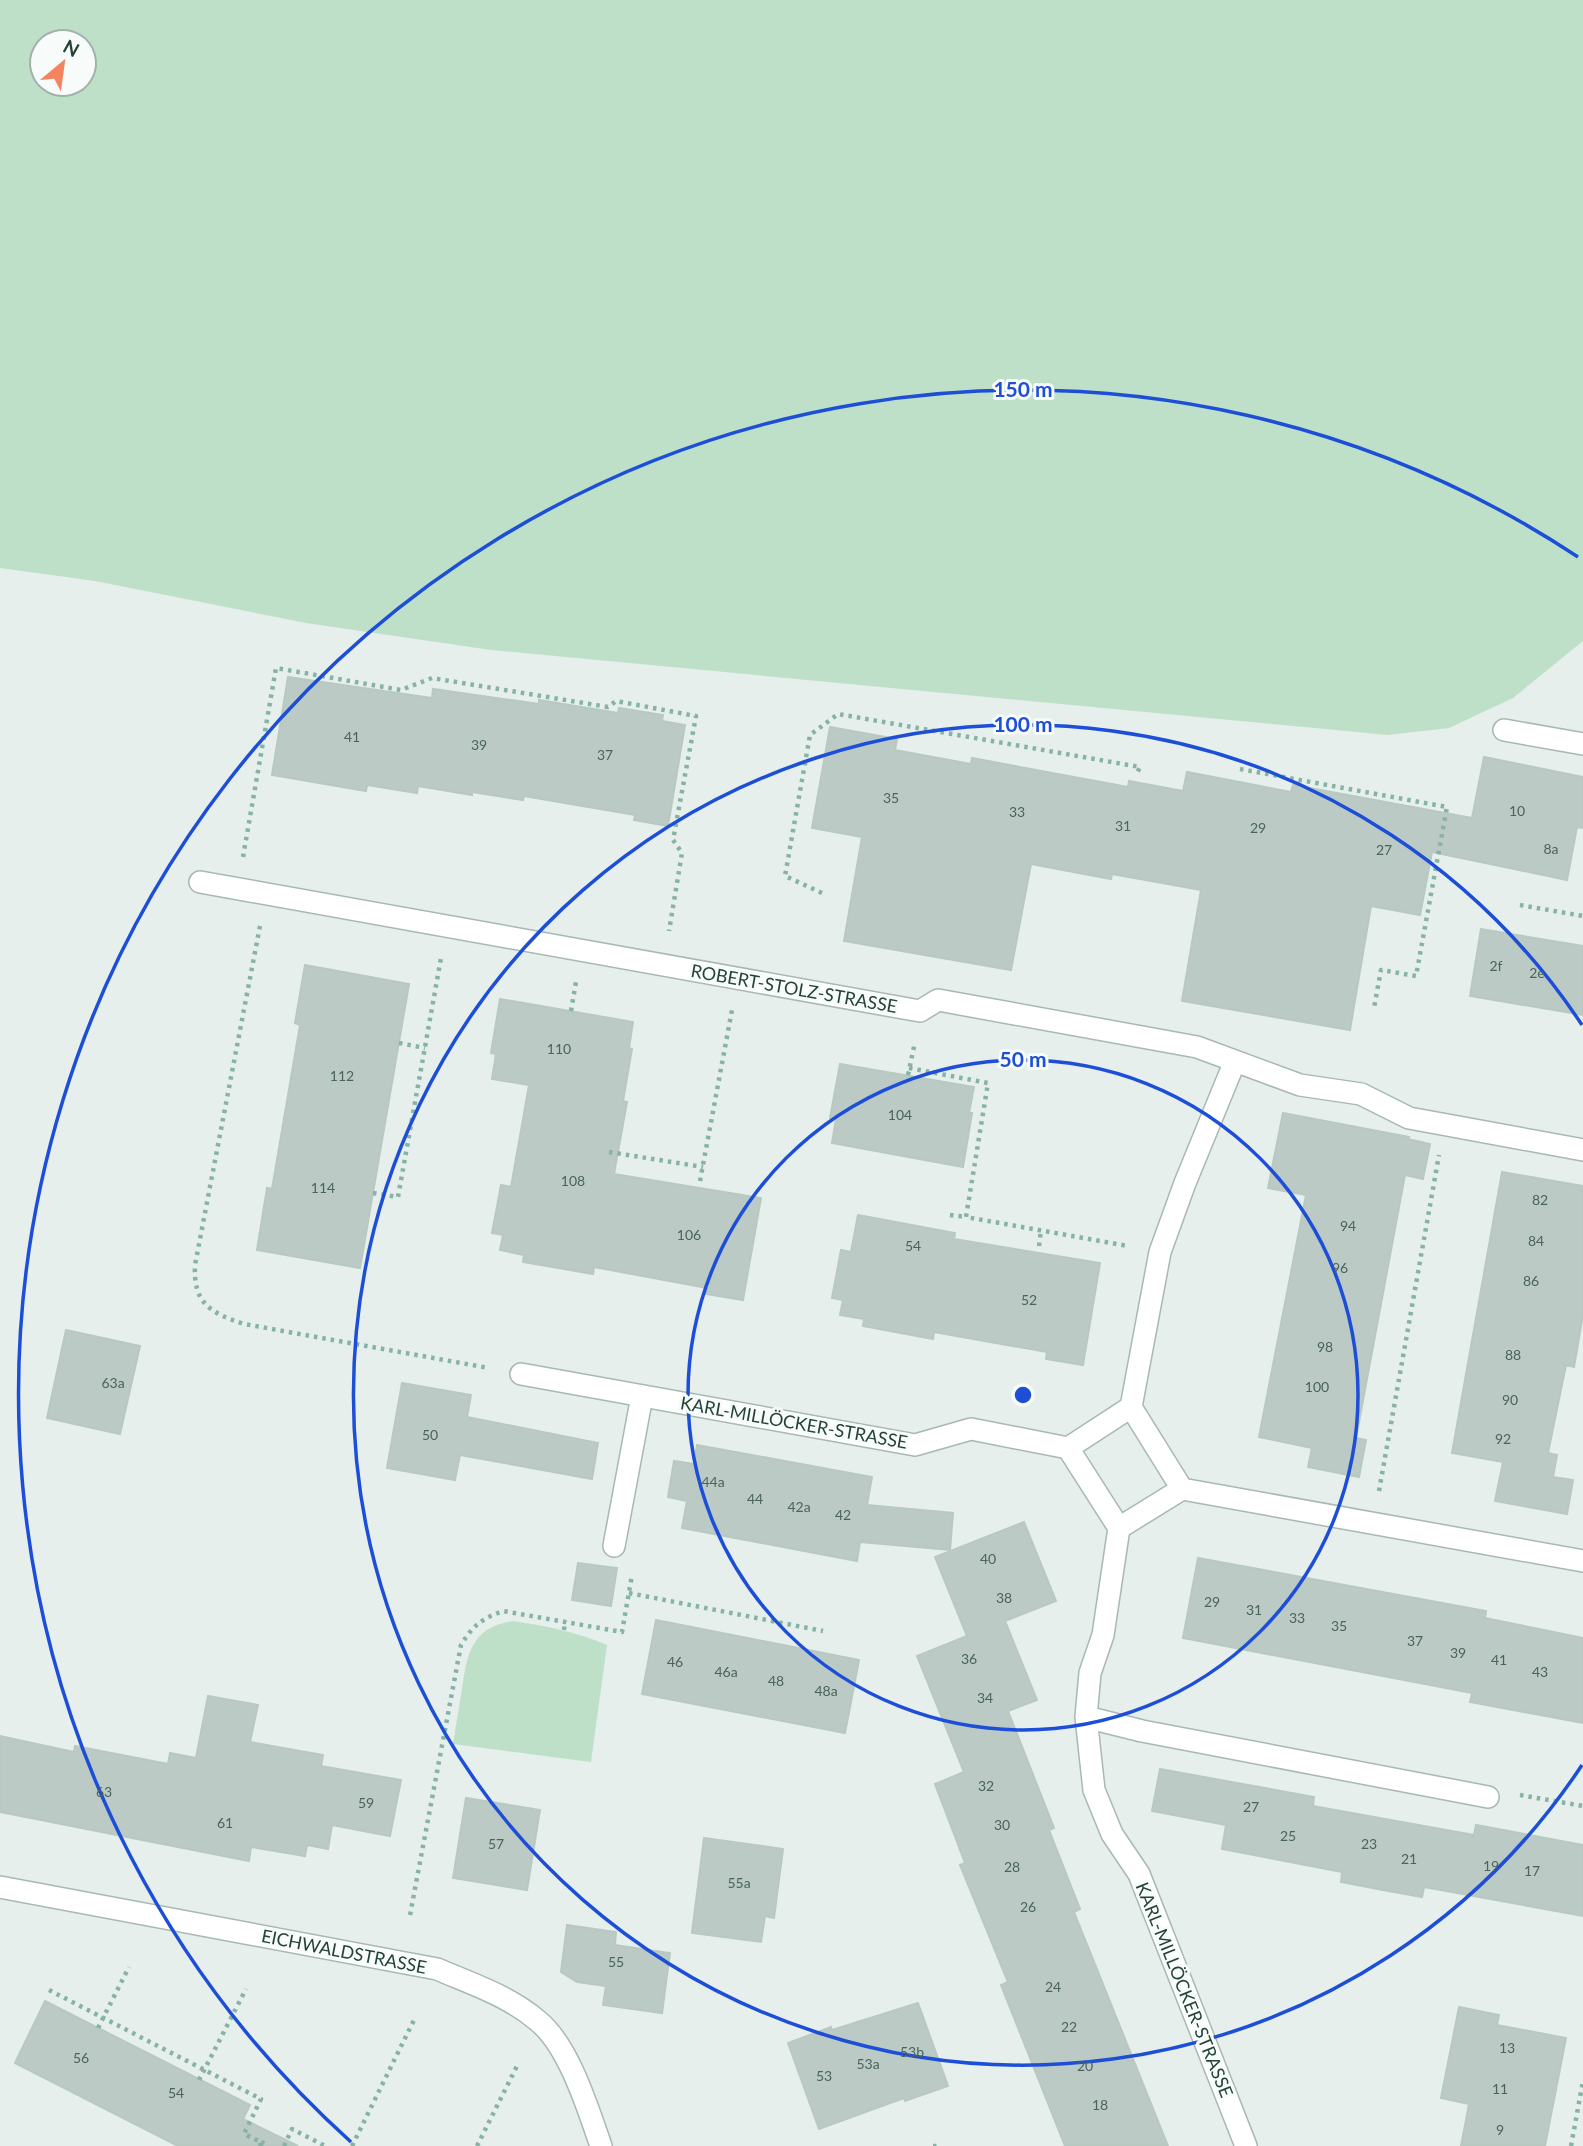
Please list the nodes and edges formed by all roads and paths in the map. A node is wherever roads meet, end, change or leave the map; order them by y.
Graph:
1 (1504, 730) dead end
2 (1583, 744) edge
3 (1240, 769) dead end
4 (1136, 775) dead end
5 (200, 882) dead end
6 (237, 889) junction
7 (821, 893) dead end
8 (266, 894) junction
9 (1520, 905) dead end
10 (1583, 916) edge
11 (447, 926) junction
12 (663, 965) junction
13 (738, 978) junction
14 (1374, 1008) dead end
15 (399, 1043) dead end
16 (425, 1048) junction
17 (1234, 1061) junction
18 (909, 1068) dead end
19 (1444, 1124) junction
20 (1583, 1150) edge
21 (609, 1152) dead end
22 (702, 1167) junction
23 (700, 1181) dead end
24 (373, 1193) dead end
25 (950, 1215) dead end
26 (966, 1217) junction
27 (1041, 1230) junction
28 (1039, 1246) dead end
29 (1160, 1252) junction
30 (521, 1374) joint
31 (642, 1395) junction
32 (1131, 1407) junction
33 (1068, 1448) junction
34 (1182, 1489) junction
35 (1374, 1523) junction
36 (1119, 1528) junction
37 (614, 1546) joint
38 (1583, 1561) edge
39 (629, 1593) junction
40 (565, 1621) junction
41 (564, 1630) dead end
42 (823, 1631) dead end
43 (1086, 1717) junction
44 (1488, 1797) joint
45 (1583, 1806) edge
46 (0, 1886) edge
47 (411, 1915) dead end
48 (129, 1968) dead end
49 (246, 1989) dead end
50 (49, 1990) dead end
51 (103, 2018) junction
52 (414, 2020) dead end
53 (98, 2028) dead end
54 (518, 2064) dead end
55 (204, 2070) junction
56 (200, 2080) dead end
57 (1583, 2081) edge
58 (260, 2144) edge
59 (268, 2146) edge
60 (284, 2146) edge
61 (325, 2146) edge
62 (352, 2146) edge
63 (477, 2146) edge
64 (601, 2146) edge
65 (1246, 2146) edge
66 (1571, 2146) edge

1 - 2 street
3 - 14 path
4 - 7 path
5 - 6 street, ROBERT-STOLZ-STRASSE
6 - 8 street, ROBERT-STOLZ-STRASSE
6 - 12 path
8 - 11 street, ROBERT-STOLZ-STRASSE
8 - 30 path
9 - 10 path
11 - 12 street, ROBERT-STOLZ-STRASSE
11 - 16 path
12 - 13 street, ROBERT-STOLZ-STRASSE
13 - 17 street, ROBERT-STOLZ-STRASSE
13 - 22 path
15 - 16 path
16 - 24 path
17 - 19 street, ROBERT-STOLZ-STRASSE
17 - 29 street
18 - 26 path
19 - 20 street, ROBERT-STOLZ-STRASSE
19 - 35 path
21 - 22 path
22 - 23 path
25 - 26 path
26 - 27 path
27 - 28 path
27 - 29 path
29 - 32 street
30 - 31 street, KARL-MILLÖCKER-STRASSE
31 - 33 street, KARL-MILLÖCKER-STRASSE
31 - 37 street
32 - 33 street
32 - 34 street
33 - 36 street
34 - 35 street
34 - 36 street
35 - 38 street
36 - 43 street, KARL-MILLÖCKER-STRASSE
37 - 39 path
39 - 40 path
39 - 42 path
40 - 41 path
40 - 47 path
43 - 44 street
43 - 65 street, KARL-MILLÖCKER-STRASSE
44 - 45 path
46 - 64 street, EICHWALDSTRASSE
48 - 51 path
49 - 55 path
50 - 51 path
51 - 53 path
51 - 55 path
52 - 62 path
54 - 63 path
55 - 56 path
55 - 58 path
57 - 66 path
58 - 59 path
60 - 61 path

